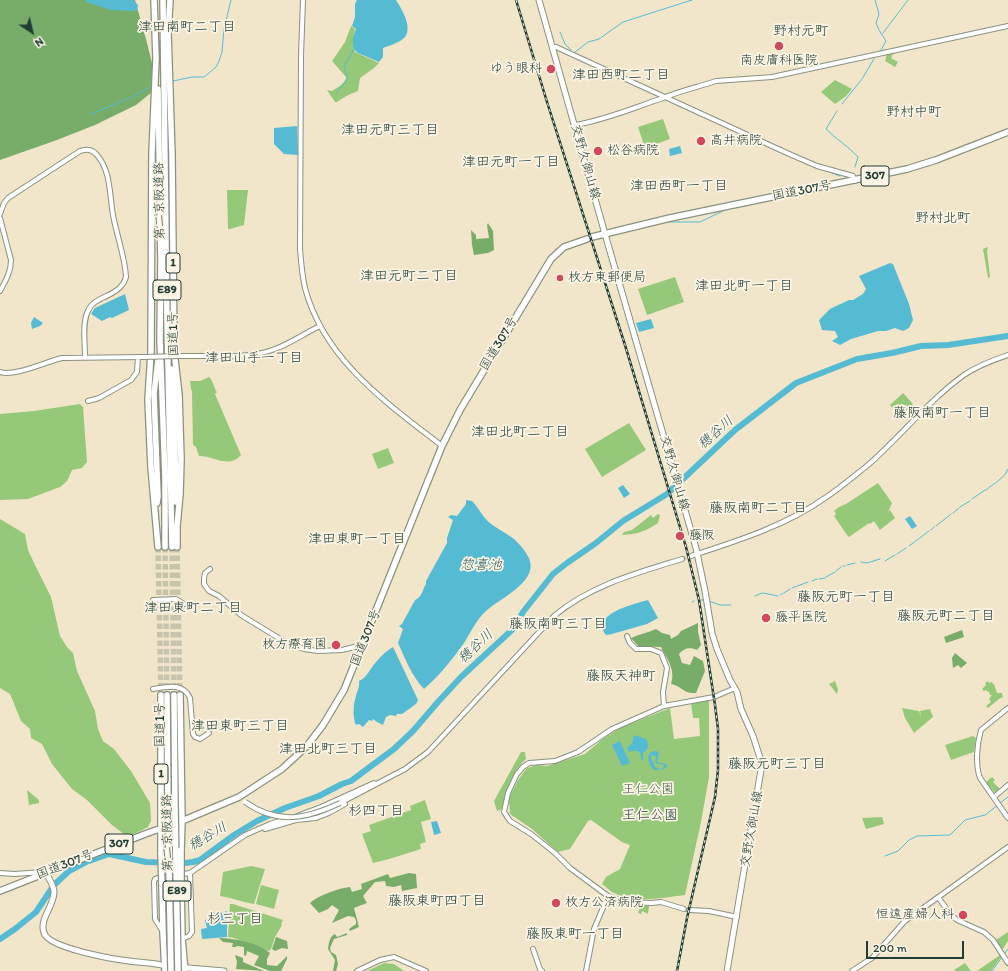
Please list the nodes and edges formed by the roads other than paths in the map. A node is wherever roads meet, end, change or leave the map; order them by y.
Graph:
1 (156, 0) edge
2 (163, 0) edge
3 (170, 0) edge
4 (303, 0) edge
5 (540, 0) edge
6 (1008, 26) edge
7 (156, 33) junction
8 (553, 48) junction
9 (663, 97) junction
10 (574, 125) junction
11 (1008, 132) edge
12 (855, 181) junction
13 (0, 214) edge
14 (0, 218) edge
15 (605, 234) junction
16 (0, 291) edge
17 (320, 326) junction
18 (167, 333) junction
19 (160, 339) junction
20 (1008, 355) edge
21 (85, 357) junction
22 (138, 357) junction
23 (0, 372) edge
24 (88, 401) dead end
25 (442, 446) junction
26 (155, 511) junction
27 (177, 526) junction
28 (158, 547) tunnel mouth
29 (165, 547) tunnel mouth
30 (175, 547) joint
31 (697, 554) junction
32 (691, 556) tunnel mouth
33 (682, 559) tunnel mouth
34 (210, 569) dead end
35 (153, 600) dead end
36 (184, 604) dead end
37 (627, 636) dead end
38 (363, 645) junction
39 (735, 688) junction
40 (153, 689) dead end
41 (164, 695) joint
42 (177, 695) joint
43 (664, 706) junction
44 (1008, 708) edge
45 (210, 733) dead end
46 (387, 778) junction
47 (1008, 785) edge
48 (239, 797) junction
49 (994, 797) junction
50 (1008, 818) edge
51 (182, 821) junction
52 (161, 828) junction
53 (234, 843) junction
54 (1008, 847) edge
55 (46, 872) junction
56 (0, 873) edge
57 (190, 873) junction
58 (0, 891) edge
59 (608, 896) junction
60 (938, 897) junction
61 (684, 909) dead end
62 (689, 910) dead end
63 (736, 917) junction
64 (163, 932) junction
65 (182, 939) junction
66 (533, 949) dead end
67 (1007, 962) edge
68 (165, 969) edge
69 (184, 969) edge
70 (171, 971) edge
71 (178, 971) edge
72 (224, 971) edge
73 (357, 971) edge
74 (426, 971) edge
75 (542, 971) edge
76 (586, 971) edge
77 (727, 971) edge
78 (852, 971) edge

1 - 7 highway, 第二京阪道路 / E89
2 - 18 highway, 第二京阪道路 / E89
3 - 27 highway, 国道1号 / 1
4 - 17 street
5 - 8 main road, 交野久御山線
6 - 9 street
7 - 19 highway, 第二京阪道路 / E89
7 - 26 highway, 国道1号 / 1
8 - 9 street
8 - 10 main road, 交野久御山線
9 - 10 street
9 - 12 street
10 - 15 main road, 交野久御山線
11 - 12 highway, 国道307号 / 307
12 - 15 highway, 国道307号 / 307
13 - 21 street
14 - 16 street
15 - 25 highway, 国道307号 / 307
15 - 31 main road, 交野久御山線
17 - 22 street, bridge
17 - 25 street
18 - 27 highway
18 - 30 highway, 第二京阪道路 / E89
19 - 26 highway
19 - 29 highway, 第二京阪道路 / E89
20 - 31 street
21 - 22 street
21 - 23 street
22 - 24 street
25 - 38 highway, 国道307号 / 307
26 - 28 highway, 国道1号 / 1
27 - 30 highway, 国道1号 / 1
31 - 32 street
31 - 39 main road, 交野久御山線
33 - 46 street
34 - 38 street
35 - 36 street
37 - 43 street
38 - 48 highway, 国道307号 / 307
39 - 43 street
39 - 63 main road, 交野久御山線
40 - 45 street
41 - 52 highway, 国道1号 / 1
41 - 70 highway, 第二京阪道路 / E89, bridge
42 - 51 highway, 国道1号 / 1
42 - 71 highway, 第二京阪道路 / E89, bridge
43 - 59 street
44 - 49 street
46 - 48 street, bridge
46 - 53 street
46 - 53 street
47 - 49 street
48 - 51 highway, 国道307号 / 307
49 - 50 street
51 - 52 highway, 国道307号 / 307
51 - 65 highway, 国道1号 / 1, bridge
52 - 55 highway, 国道307号 / 307
52 - 64 highway, 国道1号 / 1, bridge
53 - 57 street
54 - 60 street
55 - 56 street
55 - 58 highway, 国道307号 / 307
55 - 68 main road
57 - 64 street
57 - 65 street
59 - 61 street
59 - 76 street
60 - 67 street
60 - 78 street
62 - 63 street
63 - 77 main road, 交野久御山線
64 - 68 highway, 国道1号 / 1
65 - 69 highway, 国道1号 / 1
66 - 75 street
68 - 69 main road
69 - 72 main road
73 - 74 street

